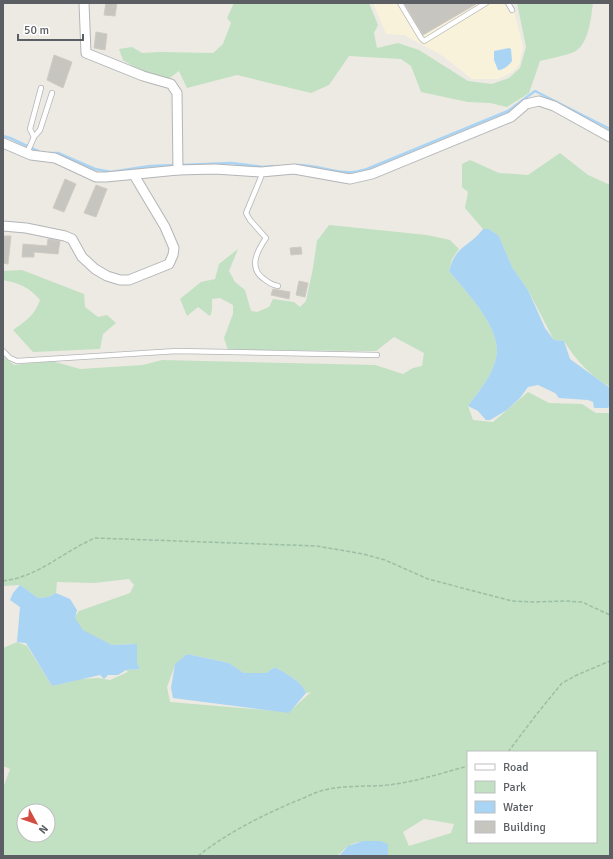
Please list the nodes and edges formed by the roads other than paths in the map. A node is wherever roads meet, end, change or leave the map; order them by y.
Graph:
1 (84, 3) edge
2 (400, 3) edge
3 (486, 3) edge
4 (508, 3) edge
5 (512, 10) dead end
6 (41, 88) dead end
7 (52, 93) dead end
8 (34, 137) junction
9 (610, 137) edge
10 (3, 143) edge
11 (27, 152) junction
12 (178, 166) junction
13 (261, 172) junction
14 (134, 175) junction
15 (3, 226) edge
16 (278, 286) dead end
17 (3, 351) edge
18 (377, 355) dead end

1 - 12 street
2 - 3 lane
4 - 5 lane
6 - 8 lane
7 - 8 lane
8 - 11 lane
9 - 13 street
10 - 11 street
11 - 14 street
12 - 13 street
12 - 14 street
13 - 16 lane
14 - 15 street
17 - 18 lane

